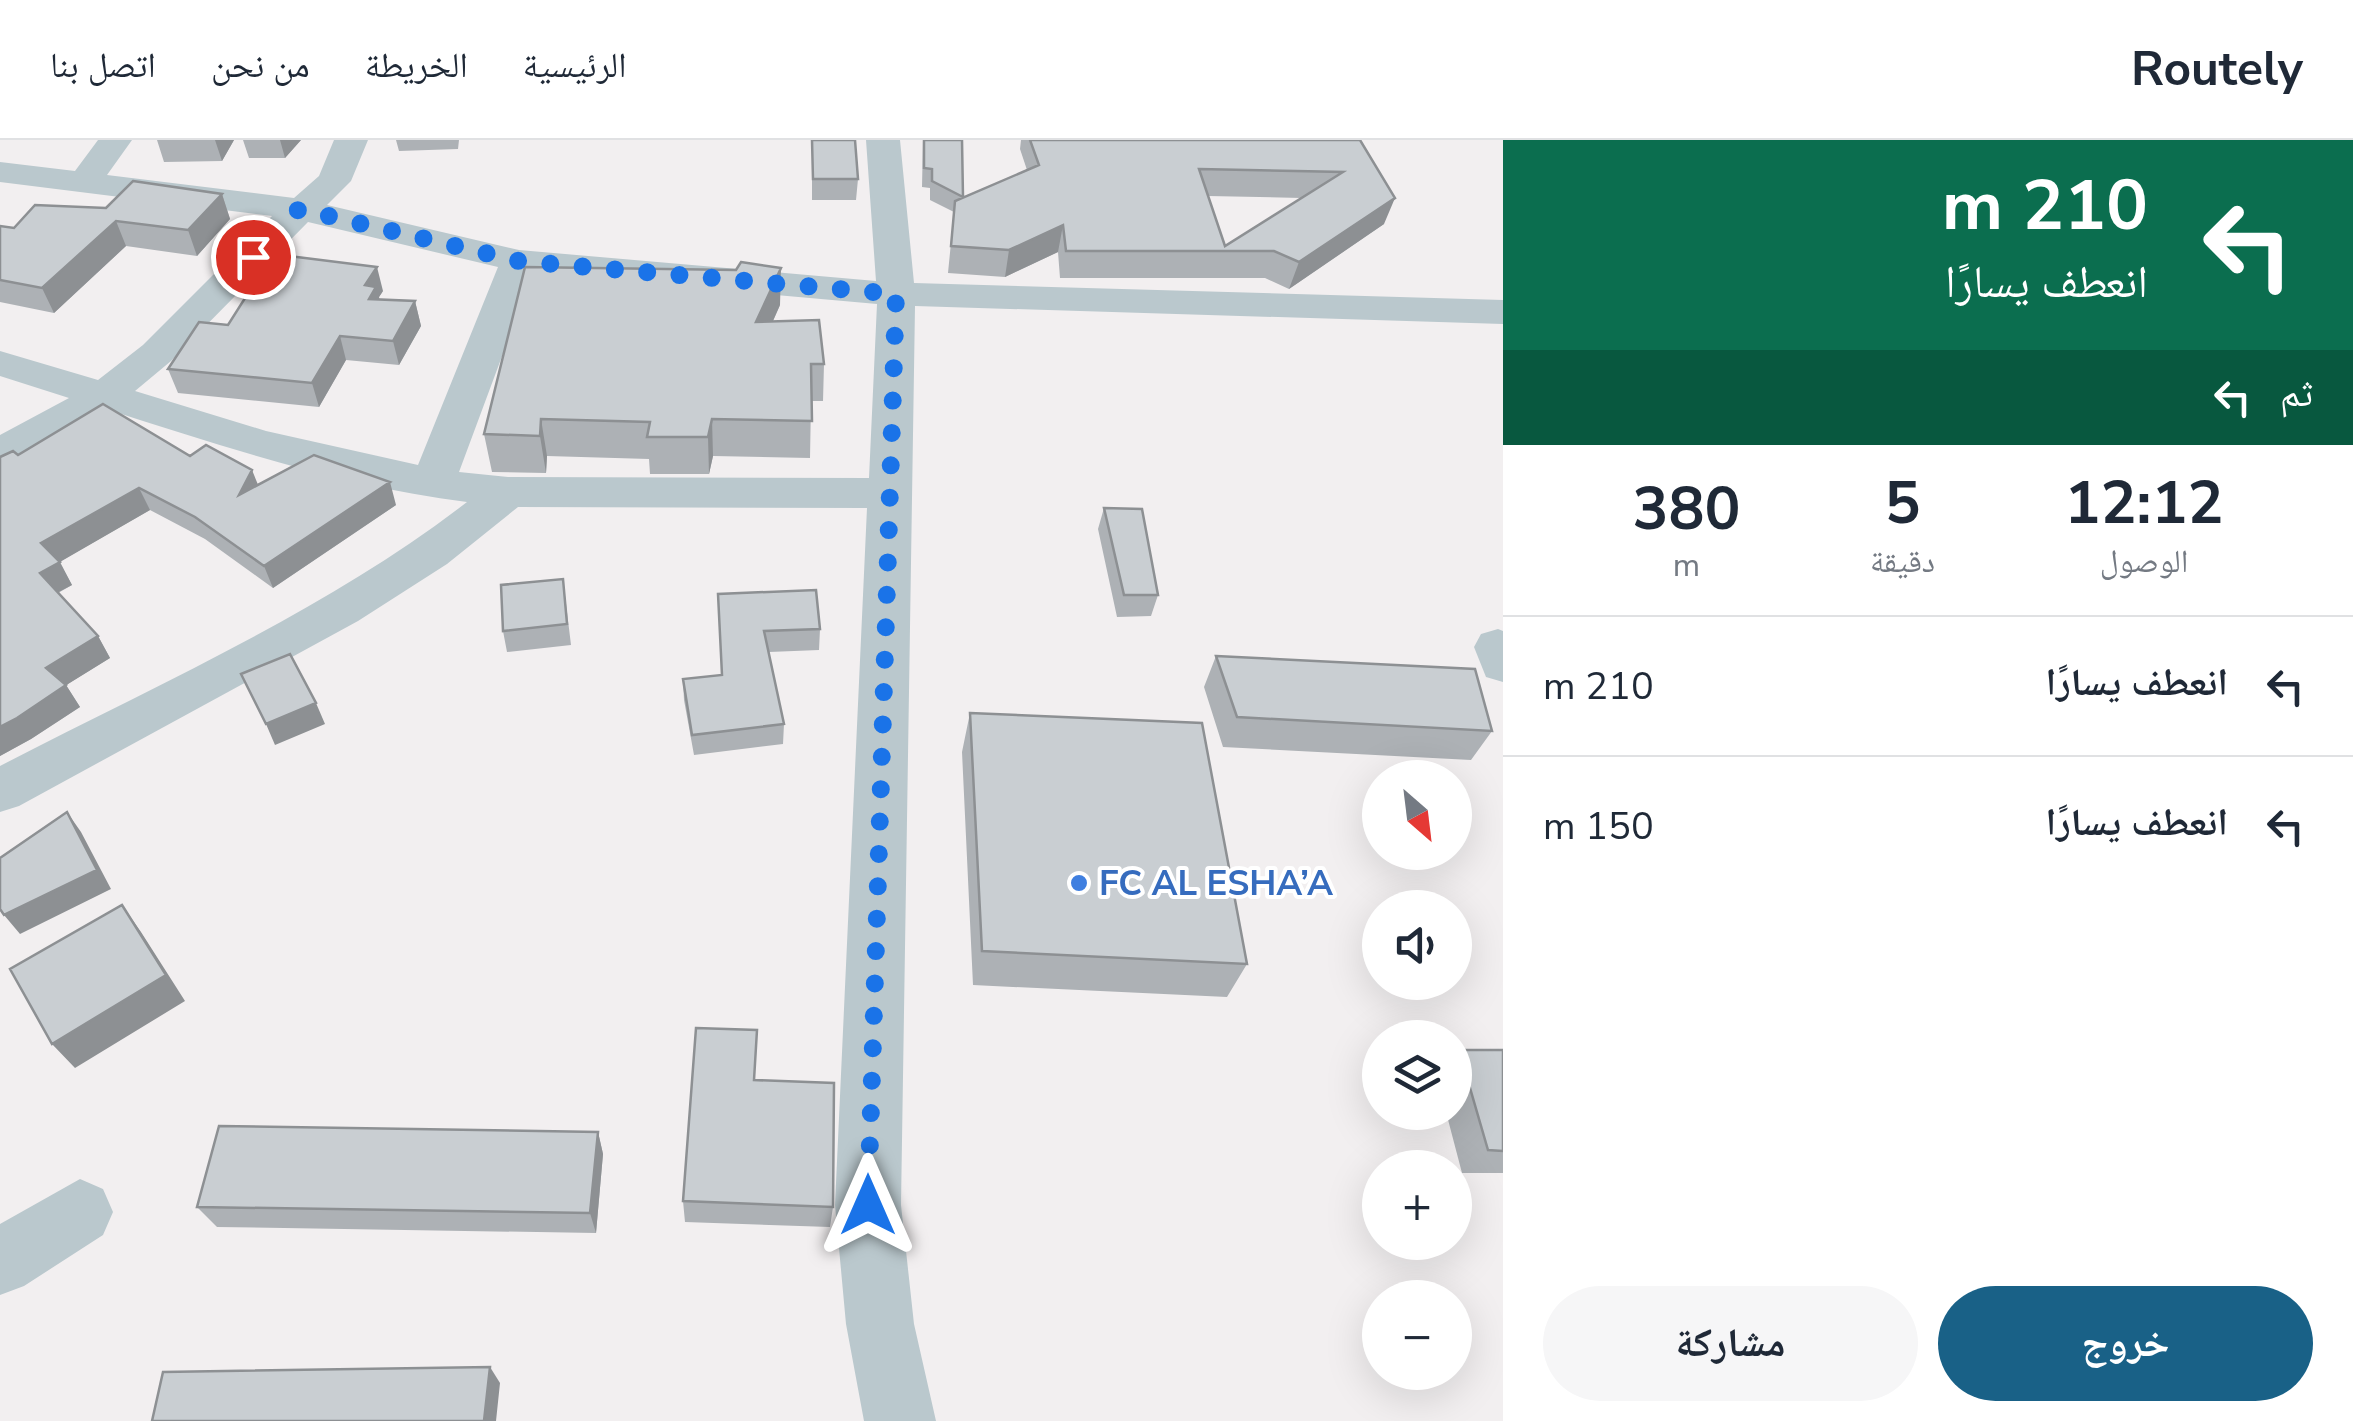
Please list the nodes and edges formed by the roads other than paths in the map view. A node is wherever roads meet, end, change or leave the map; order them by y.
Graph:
1 (115, 140) edge
2 (351, 140) edge
3 (883, 140) edge
4 (0, 172) edge
5 (84, 182) junction
6 (299, 209) junction
7 (519, 261) junction
8 (896, 294) junction
9 (1503, 312) edge
10 (0, 362) edge
11 (105, 395) junction
12 (0, 454) edge
13 (433, 483) junction
14 (508, 492) junction
15 (890, 494) junction
16 (0, 791) edge
17 (80, 1212) dead end
18 (0, 1262) edge
19 (900, 1421) edge

1 - 5 street
2 - 6 street
3 - 8 street
4 - 5 street
5 - 6 street
6 - 7 street
6 - 11 street
7 - 8 street
7 - 13 street
8 - 9 street
8 - 15 street
10 - 11 street
11 - 12 street
11 - 13 street
13 - 14 street
14 - 15 street
14 - 16 street
15 - 19 street
17 - 18 street

